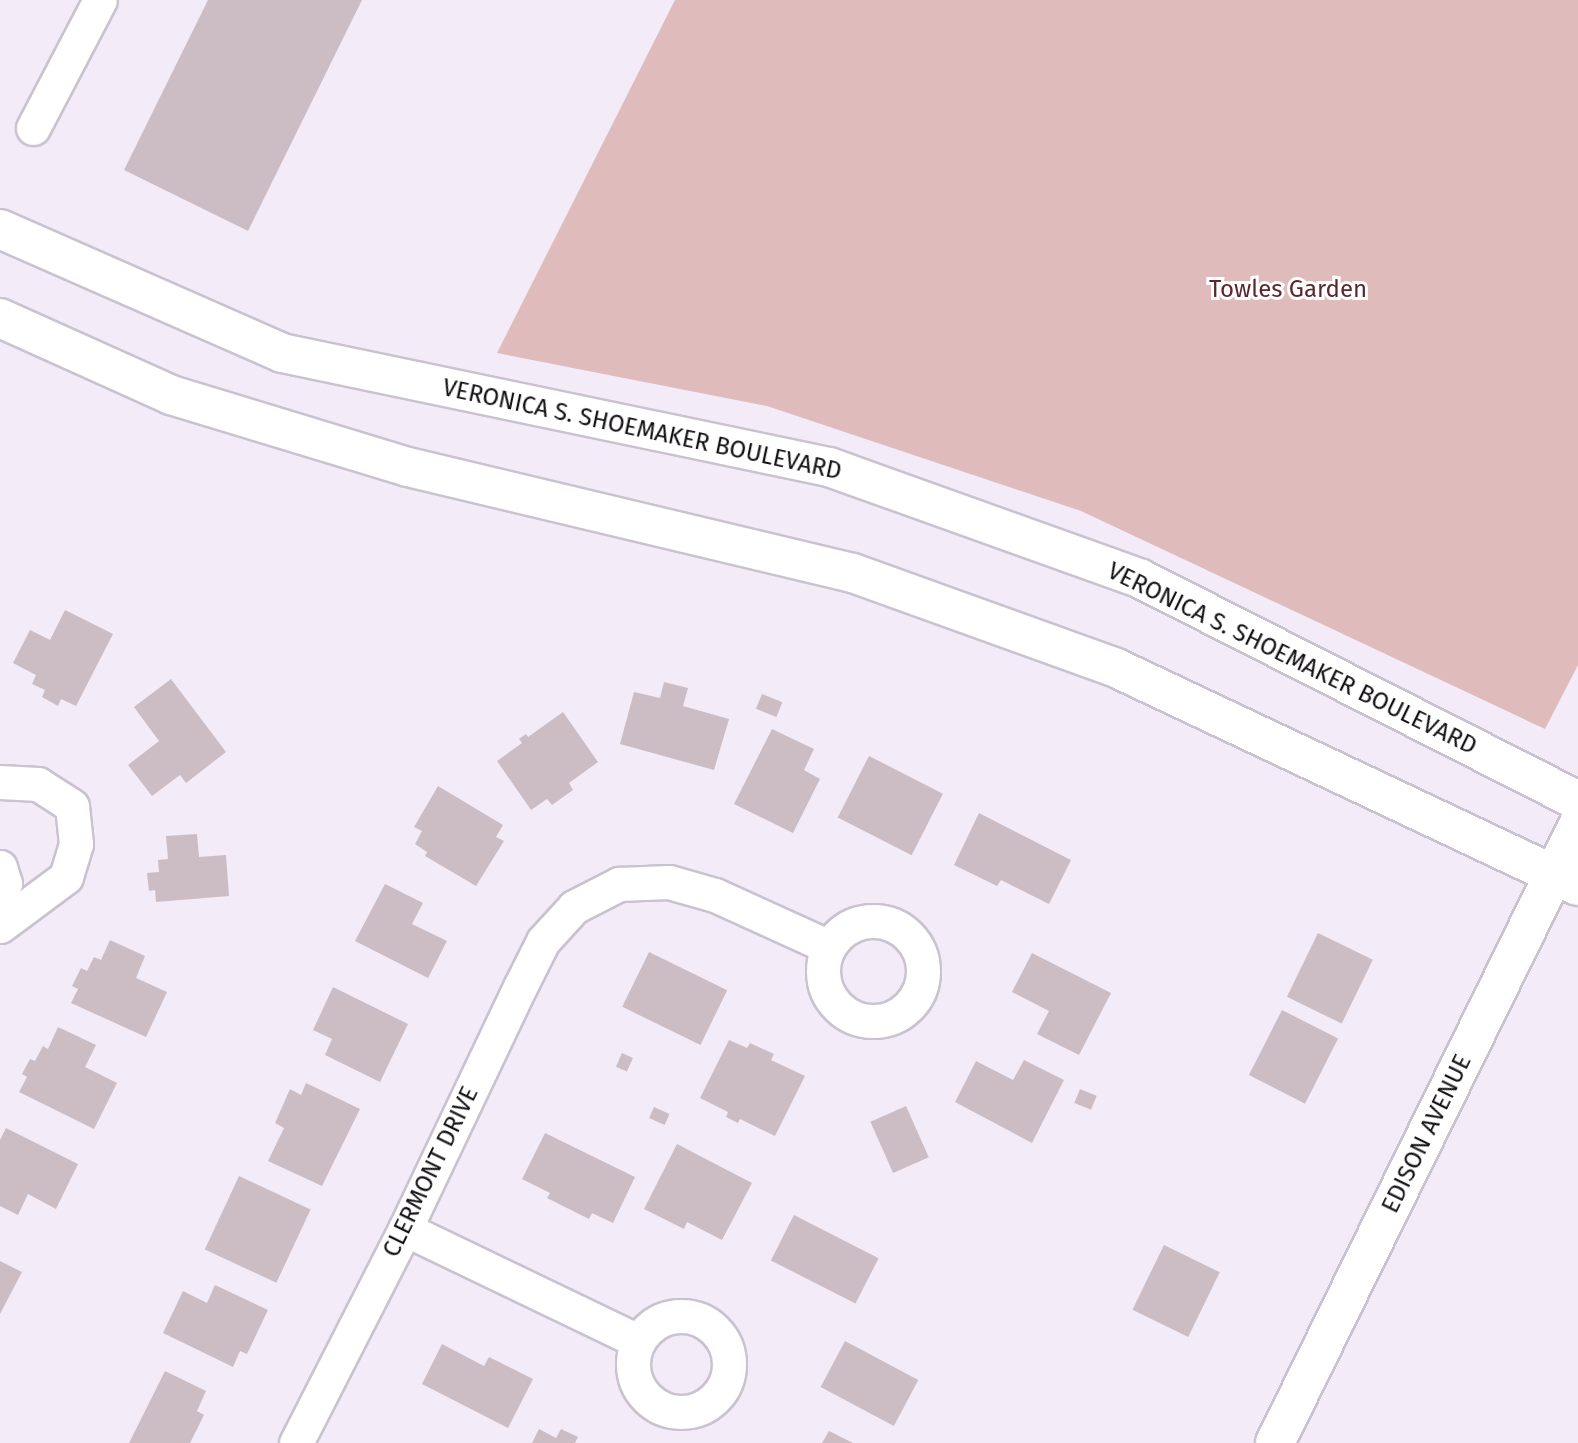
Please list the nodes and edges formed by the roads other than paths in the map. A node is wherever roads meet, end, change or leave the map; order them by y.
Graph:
1 (100, 0) edge
2 (33, 128) dead end
3 (0, 229) edge
4 (0, 318) edge
5 (0, 782) edge
6 (1578, 801) edge
7 (1578, 825) edge
8 (0, 867) edge
9 (1566, 880) edge
10 (0, 900) edge
11 (0, 926) edge
12 (829, 947) dead end
13 (405, 1229) junction
14 (638, 1341) dead end
15 (296, 1443) edge
16 (1275, 1443) edge

1 - 2 street
3 - 6 street, VERONICA S. SHOEMAKER BOULEVARD
4 - 9 street
5 - 11 street
7 - 9 street, EDISON AVENUE
8 - 10 street
9 - 16 street, EDISON AVENUE
12 - 13 street, CLERMONT DRIVE
13 - 14 street
13 - 15 street, CLERMONT DRIVE

